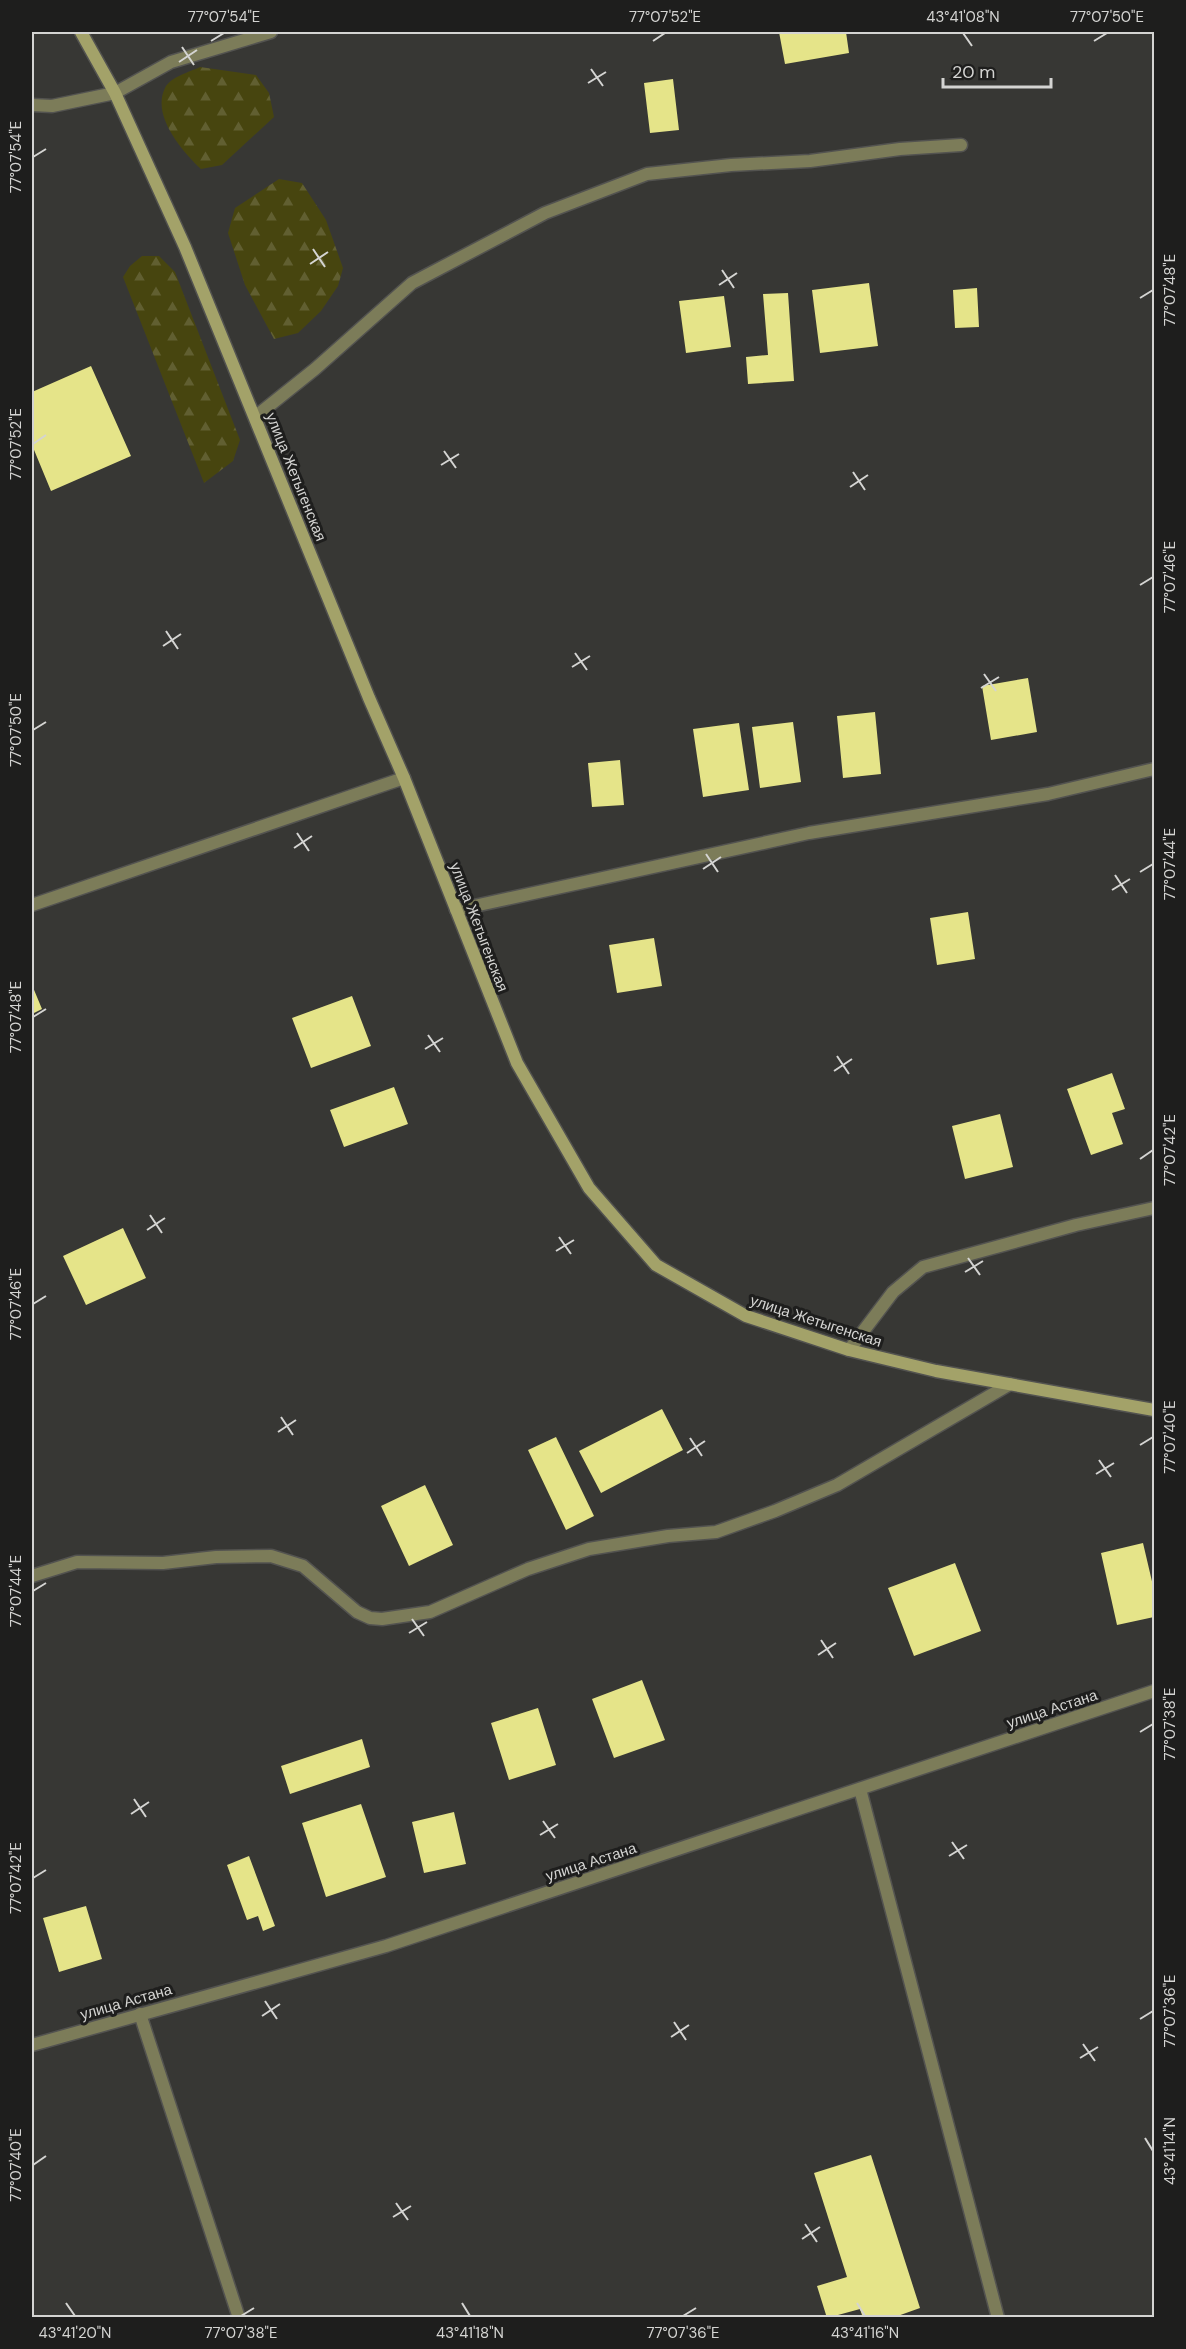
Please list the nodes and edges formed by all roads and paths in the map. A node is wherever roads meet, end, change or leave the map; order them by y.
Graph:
1 (81, 32) edge
2 (271, 32) edge
3 (115, 93) junction
4 (32, 105) edge
5 (961, 145) dead end
6 (255, 417) junction
7 (1155, 769) edge
8 (404, 778) junction
9 (32, 905) edge
10 (456, 910) junction
11 (1155, 1208) edge
12 (849, 1350) junction
13 (1010, 1384) junction
14 (1155, 1410) edge
15 (32, 1576) edge
16 (1155, 1691) edge
17 (860, 1789) junction
18 (140, 2014) junction
19 (32, 2045) edge
20 (239, 2318) edge
21 (998, 2318) edge

1 - 3 main road, улица Жетыгенская
2 - 3 street
3 - 4 street
3 - 6 main road, улица Жетыгенская
5 - 6 street
6 - 8 main road, улица Жетыгенская
7 - 10 street
8 - 9 street
8 - 10 main road, улица Жетыгенская
10 - 12 main road, улица Жетыгенская
11 - 12 street
12 - 13 main road, улица Жетыгенская
13 - 14 main road, улица Жетыгенская
13 - 15 street
16 - 17 street, улица Астана
17 - 18 street, улица Астана
17 - 21 street
18 - 19 street, улица Астана
18 - 20 street

